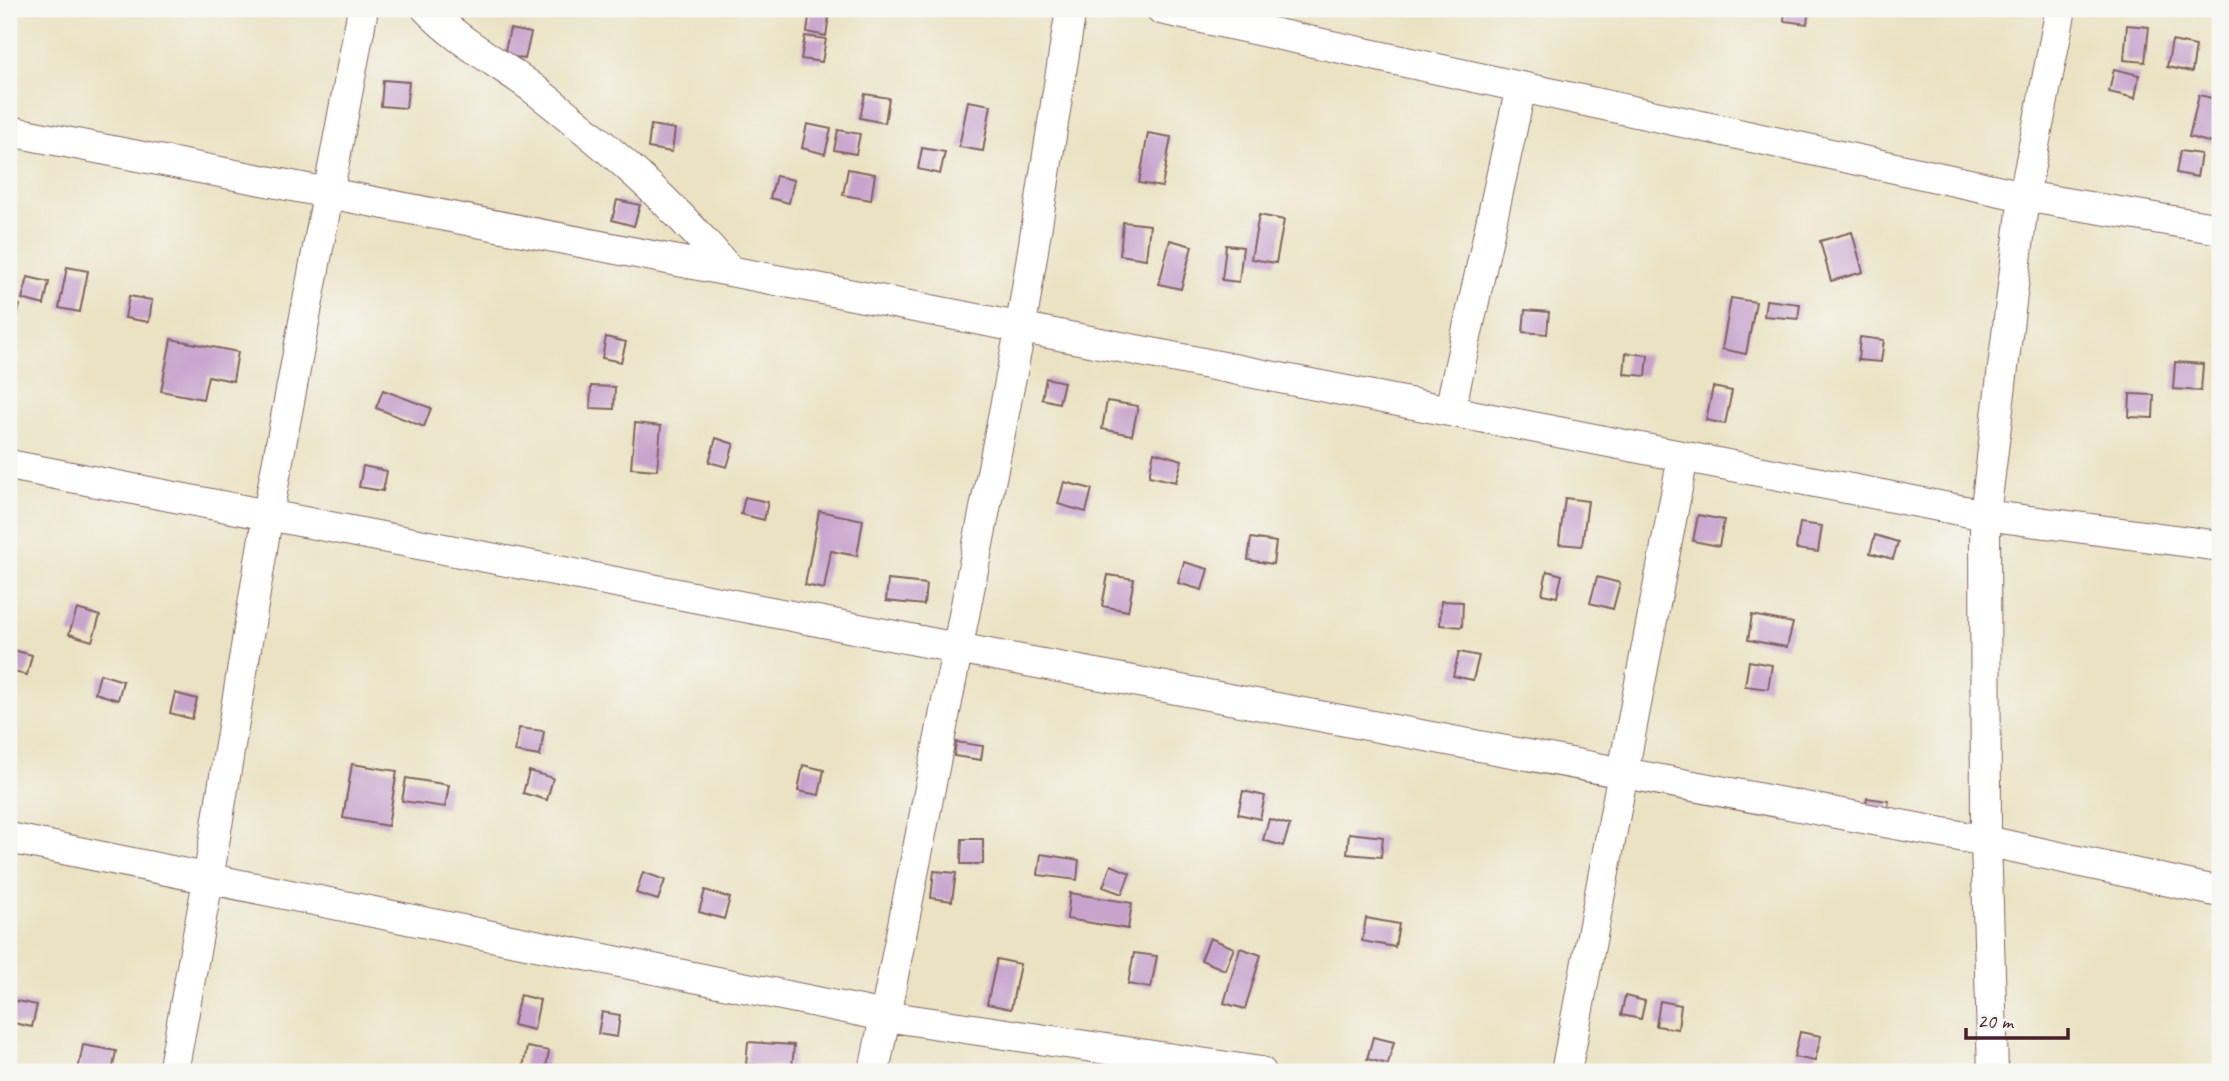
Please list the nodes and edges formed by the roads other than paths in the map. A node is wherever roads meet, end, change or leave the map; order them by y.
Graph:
1 (363, 9) edge
2 (427, 9) edge
3 (1071, 9) edge
4 (1161, 9) edge
5 (2061, 9) edge
6 (1521, 87) junction
7 (9, 131) edge
8 (328, 194) junction
9 (2024, 196) junction
10 (2220, 229) edge
11 (730, 271) junction
12 (1021, 326) junction
13 (1450, 410) junction
14 (1683, 457) junction
15 (9, 465) edge
16 (268, 513) junction
17 (1985, 515) junction
18 (2220, 546) edge
19 (957, 648) junction
20 (1623, 775) junction
21 (9, 838) edge
22 (1986, 841) junction
23 (208, 880) junction
24 (2220, 892) edge
25 (885, 1017) junction
26 (173, 1072) edge
27 (874, 1072) edge
28 (1261, 1072) edge
29 (1566, 1072) edge
30 (1993, 1072) edge

1 - 8 street
2 - 11 street
3 - 12 street
4 - 6 street
5 - 9 street
6 - 9 street
6 - 13 street
7 - 8 street
8 - 11 street
8 - 16 street
9 - 10 street
9 - 17 street
11 - 12 street
12 - 13 street
12 - 19 street
13 - 14 street
14 - 17 street
14 - 20 street
15 - 16 street
16 - 19 street
16 - 23 street
17 - 18 street
17 - 22 street
19 - 20 street
19 - 25 street
20 - 22 street
20 - 29 street
21 - 23 street
22 - 24 street
22 - 30 street
23 - 25 street
23 - 26 street
25 - 27 street
25 - 28 street

